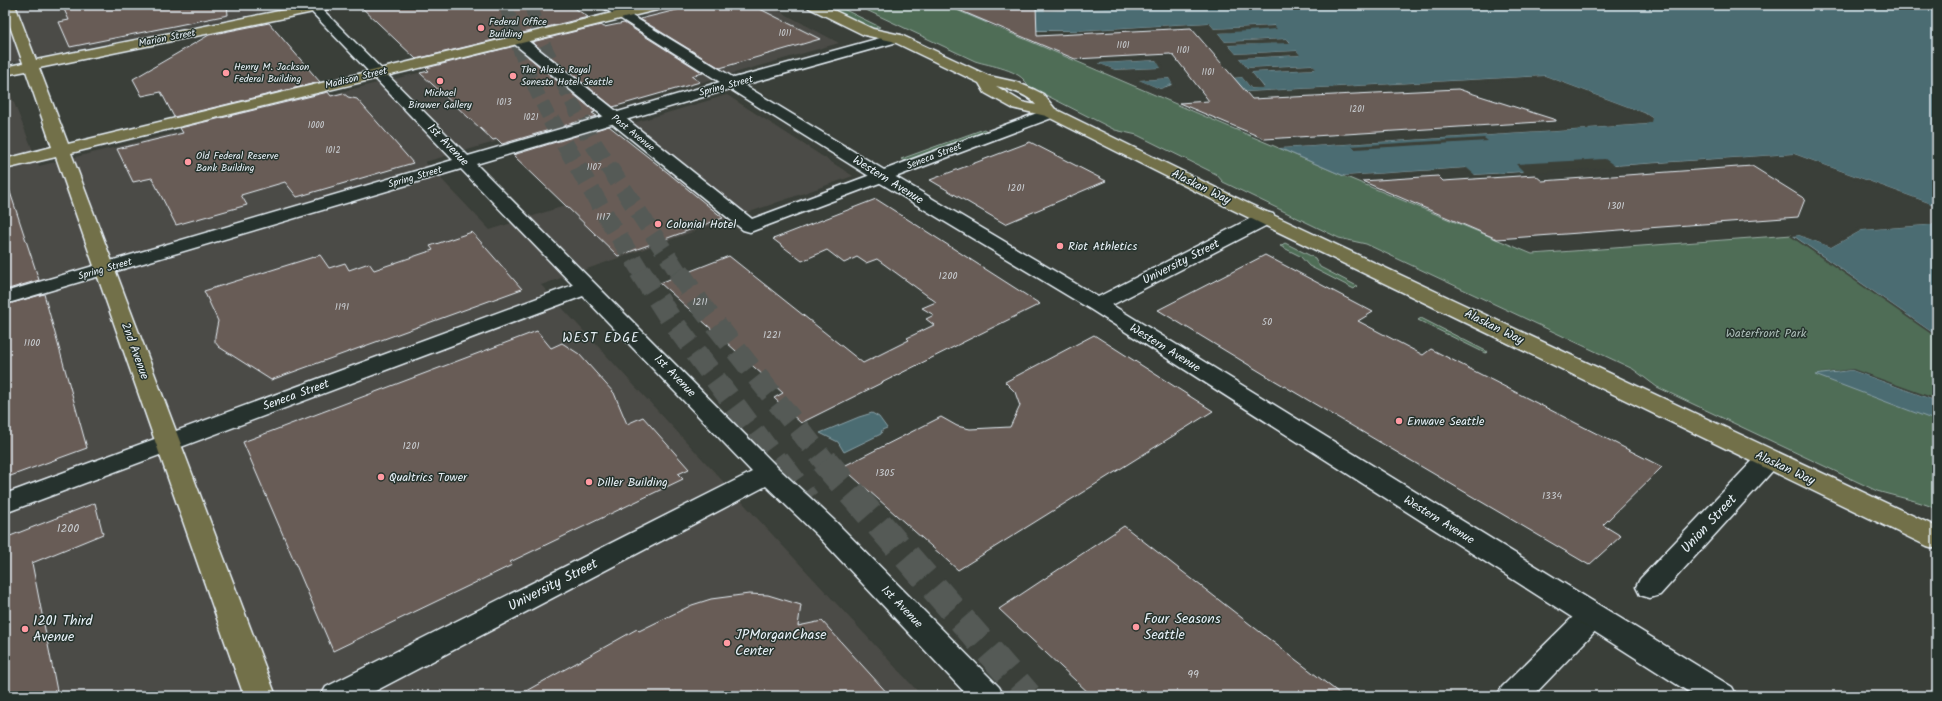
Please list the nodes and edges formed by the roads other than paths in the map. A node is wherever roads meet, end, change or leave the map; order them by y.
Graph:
1 (9, 5) edge
2 (328, 5) edge
3 (605, 5) edge
4 (661, 5) edge
5 (813, 5) edge
6 (313, 6) edge
7 (621, 15) junction
8 (880, 21) dead end
9 (896, 38) junction
10 (517, 39) junction
11 (31, 65) junction
12 (5, 71) edge
13 (378, 73) junction
14 (734, 83) junction
15 (1051, 113) junction
16 (615, 118) junction
17 (62, 150) junction
18 (465, 162) junction
19 (5, 164) edge
20 (883, 177) junction
21 (1266, 218) junction
22 (750, 226) joint
23 (105, 269) junction
24 (587, 287) junction
25 (5, 298) edge
26 (1097, 305) junction
27 (168, 443) junction
28 (1768, 460) junction
29 (770, 474) junction
30 (5, 504) edge
31 (1937, 539) edge
32 (1650, 587) dead end
33 (1592, 616) junction
34 (260, 696) edge
35 (336, 696) edge
36 (988, 696) edge
37 (1513, 696) edge
38 (1721, 696) edge

1 - 11 main road, 2nd Avenue
2 - 6 main road, Marion Street
3 - 7 street, Western Avenue
4 - 7 main road, Madison Street
5 - 9 main road, Alaskan Way
6 - 11 main road, Marion Street
6 - 13 street, 1st Avenue
7 - 10 main road, Madison Street
7 - 14 street, Western Avenue
8 - 9 main road, Alaskan Way
9 - 14 street, Spring Street
9 - 15 main road, Alaskan Way
10 - 13 main road, Madison Street
10 - 16 street, Post Avenue
11 - 12 main road, Marion Street
11 - 17 main road, 2nd Avenue
13 - 17 main road, Madison Street
13 - 18 street, 1st Avenue
14 - 16 street, Spring Street
14 - 20 street, Western Avenue
15 - 20 street, Seneca Street
15 - 21 main road, Alaskan Way
16 - 18 street, Spring Street
16 - 22 street, Post Avenue
17 - 19 main road, Madison Street
17 - 23 main road, 2nd Avenue
18 - 23 street, Spring Street
18 - 24 street, 1st Avenue
20 - 22 street, Seneca Street
20 - 26 street, Western Avenue
21 - 26 street, University Street
21 - 28 main road, Alaskan Way
23 - 25 street, Spring Street
23 - 27 main road, 2nd Avenue
24 - 27 street, Seneca Street
24 - 29 street, 1st Avenue
26 - 33 street, Western Avenue
27 - 30 street, Seneca Street
27 - 34 main road, 2nd Avenue
28 - 31 main road, Alaskan Way
28 - 32 street, Union Street
29 - 35 street, University Street
29 - 36 street, 1st Avenue
33 - 37 street
33 - 38 street, Western Avenue

